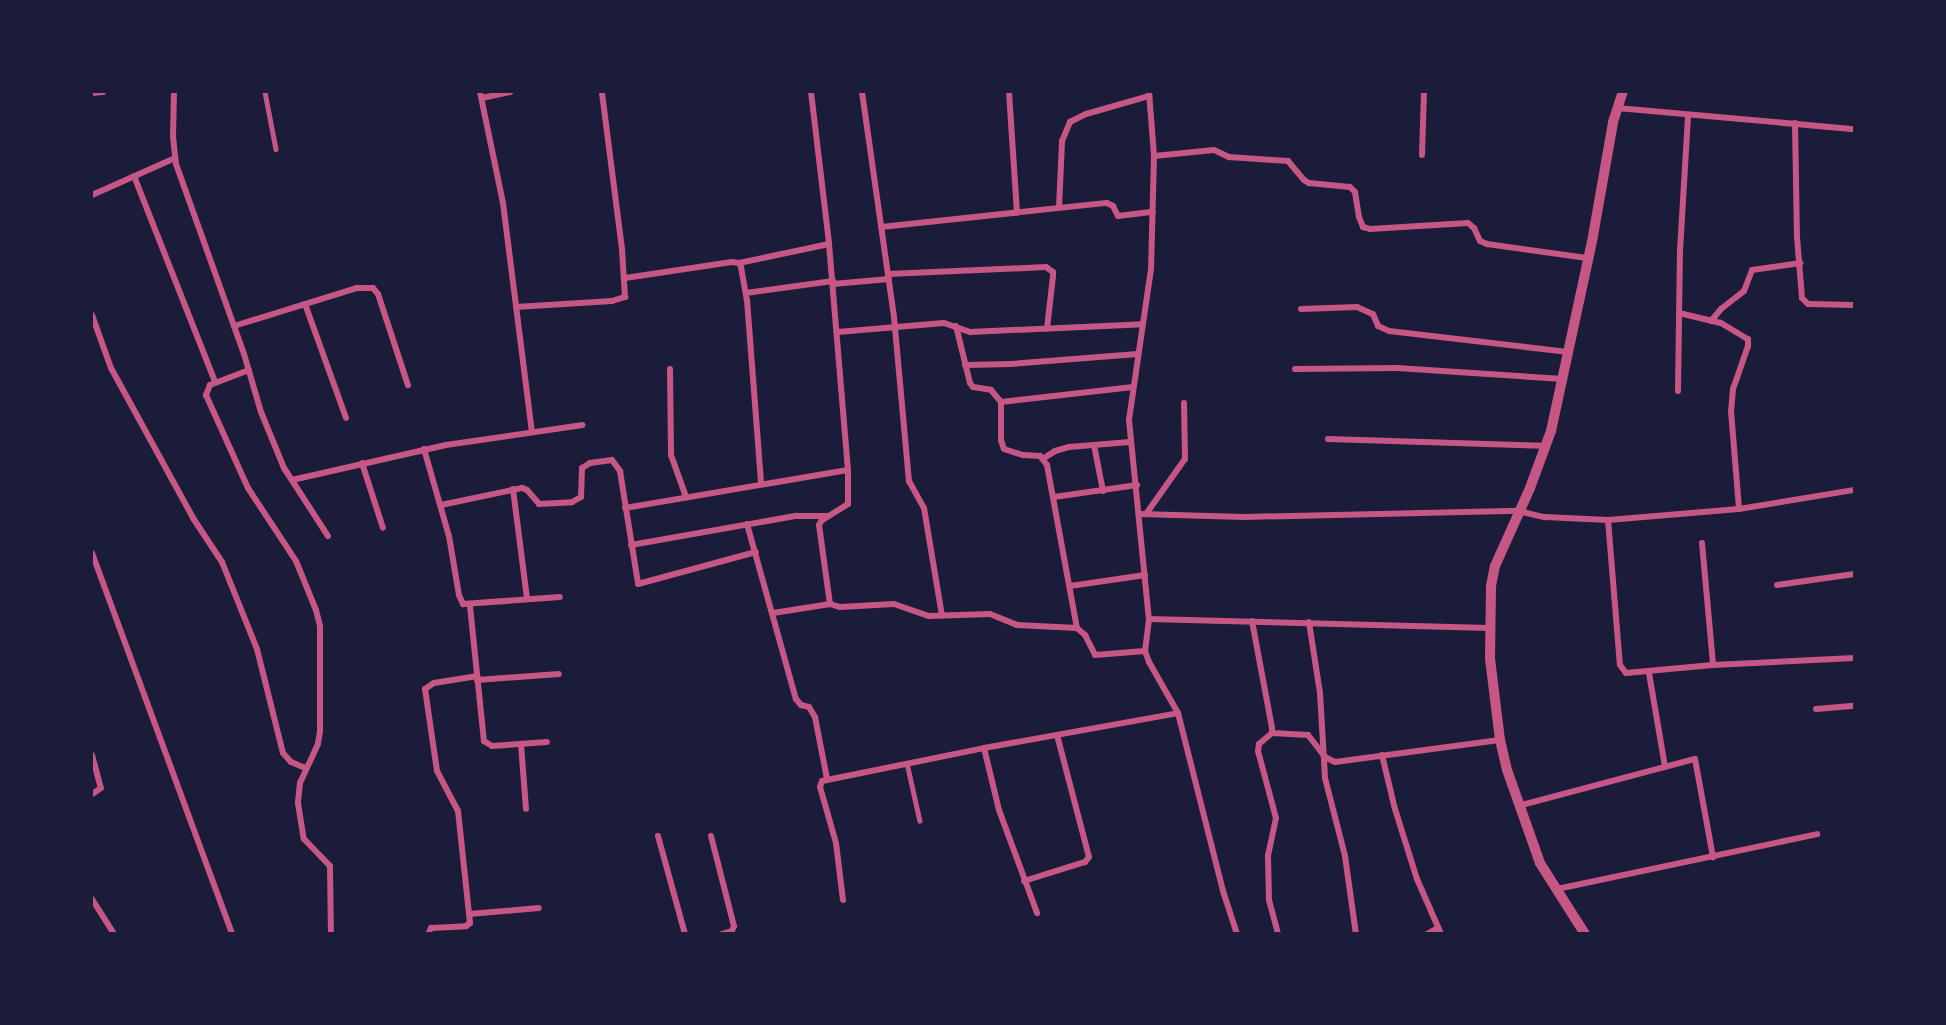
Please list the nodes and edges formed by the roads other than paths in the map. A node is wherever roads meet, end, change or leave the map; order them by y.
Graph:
1 (103, 92) edge
2 (174, 92) edge
3 (266, 92) edge
4 (510, 92) edge
5 (602, 92) edge
6 (811, 92) edge
7 (862, 92) edge
8 (1009, 92) edge
9 (1424, 92) edge
10 (1623, 92) edge
11 (92, 93) edge
12 (1149, 94) edge
13 (481, 95) edge
14 (1617, 108) junction
15 (1688, 115) junction
16 (1795, 123) junction
17 (1854, 129) edge
18 (276, 149) dead end
19 (1422, 155) dead end
20 (1155, 156) junction
21 (175, 158) junction
22 (134, 176) junction
23 (92, 195) edge
24 (1059, 208) junction
25 (1152, 212) junction
26 (1017, 213) junction
27 (881, 227) junction
28 (829, 244) junction
29 (1587, 258) junction
30 (739, 263) junction
31 (1800, 263) junction
32 (888, 277) junction
33 (625, 278) junction
34 (833, 282) junction
35 (746, 293) junction
36 (305, 304) junction
37 (1854, 304) edge
38 (516, 307) junction
39 (1301, 309) dead end
40 (1679, 313) junction
41 (92, 315) edge
42 (1711, 321) junction
43 (1143, 324) junction
44 (234, 326) junction
45 (956, 326) junction
46 (895, 327) junction
47 (1047, 329) junction
48 (838, 332) junction
49 (1567, 352) junction
50 (1138, 354) junction
51 (965, 365) junction
52 (670, 369) dead end
53 (1295, 369) dead end
54 (249, 370) junction
55 (1563, 379) junction
56 (215, 382) junction
57 (408, 385) dead end
58 (1133, 387) junction
59 (1678, 391) dead end
60 (1001, 402) junction
61 (1185, 403) dead end
62 (346, 418) dead end
63 (583, 425) dead end
64 (532, 432) junction
65 (1328, 439) dead end
66 (1130, 442) junction
67 (1094, 445) junction
68 (1546, 446) junction
69 (424, 449) junction
70 (1044, 458) junction
71 (362, 463) junction
72 (848, 470) junction
73 (292, 480) junction
74 (761, 483) junction
75 (1137, 486) junction
76 (513, 489) junction
77 (1854, 490) edge
78 (1102, 491) junction
79 (686, 497) junction
80 (1054, 497) junction
81 (441, 505) junction
82 (626, 508) junction
83 (1739, 509) junction
84 (1518, 511) junction
85 (1143, 514) junction
86 (828, 516) junction
87 (1608, 520) junction
88 (747, 524) junction
89 (383, 528) dead end
90 (328, 536) dead end
91 (1702, 543) dead end
92 (631, 545) junction
93 (756, 552) junction
94 (92, 553) edge
95 (1854, 573) edge
96 (1145, 575) junction
97 (1778, 585) dead end
98 (1070, 586) junction
99 (560, 597) dead end
100 (527, 599) junction
101 (830, 604) junction
102 (470, 606) junction
103 (773, 613) junction
104 (942, 616) junction
105 (1149, 619) junction
106 (1252, 621) junction
107 (1309, 622) junction
108 (1077, 628) junction
109 (1490, 628) junction
110 (1145, 651) junction
111 (1854, 658) edge
112 (1713, 664) junction
113 (1649, 673) junction
114 (559, 674) dead end
115 (477, 678) junction
116 (1854, 706) edge
117 (1816, 709) dead end
118 (1178, 714) junction
119 (1272, 733) junction
120 (1057, 735) junction
121 (1500, 740) junction
122 (547, 742) dead end
123 (521, 744) junction
124 (984, 748) junction
125 (92, 755) edge
126 (1382, 755) junction
127 (1325, 757) junction
128 (907, 763) junction
129 (1665, 767) junction
130 (305, 768) junction
131 (827, 779) junction
132 (92, 794) edge
133 (1518, 806) junction
134 (526, 809) dead end
135 (920, 821) dead end
136 (1817, 834) dead end
137 (658, 836) dead end
138 (711, 836) dead end
139 (1713, 857) junction
140 (1024, 881) junction
141 (1556, 890) junction
142 (92, 899) edge
143 (843, 900) dead end
144 (539, 908) dead end
145 (1037, 913) dead end
146 (469, 914) junction
147 (1439, 931) edge
148 (114, 933) edge
149 (232, 933) edge
150 (331, 933) edge
151 (428, 933) edge
152 (685, 933) edge
153 (722, 933) edge
154 (1237, 933) edge
155 (1278, 933) edge
156 (1356, 933) edge
157 (1427, 933) edge
158 (1585, 933) edge

1 - 11 street
2 - 21 street
3 - 18 lane
4 - 13 street
5 - 33 street
6 - 28 street
7 - 27 street
8 - 26 street
9 - 19 street
10 - 14 street
12 - 20 street
12 - 24 street
13 - 38 street
14 - 15 street
14 - 29 street
15 - 16 street
15 - 40 street
16 - 17 street
16 - 31 street
20 - 25 street
20 - 29 street
21 - 22 street
21 - 44 street
22 - 23 street
22 - 56 street
24 - 25 street
24 - 26 street
25 - 43 street
26 - 27 street
27 - 32 street
28 - 30 street
28 - 34 street
29 - 49 street
30 - 33 street
30 - 35 street
31 - 37 street
31 - 42 street
32 - 34 street
32 - 46 street
32 - 47 street
33 - 38 street
34 - 35 street
34 - 48 street
35 - 74 street
36 - 44 street
36 - 57 street
36 - 62 street
38 - 64 street
39 - 49 street
40 - 42 street
40 - 59 street
41 - 130 street
42 - 83 street
43 - 47 street
43 - 50 street
44 - 54 street
45 - 46 street
45 - 47 street
45 - 51 street
46 - 48 street
46 - 104 street
48 - 72 street
49 - 55 street
50 - 51 street
50 - 58 street
51 - 60 street
52 - 79 street
53 - 55 street
54 - 56 street
54 - 73 street
55 - 68 street
56 - 130 street
58 - 60 street
58 - 66 street
60 - 70 street
61 - 85 street
63 - 64 street
64 - 69 street
65 - 68 street
66 - 67 street
66 - 75 street
67 - 70 street
67 - 78 street
68 - 84 street
69 - 71 street
69 - 81 street
70 - 80 street
71 - 73 street
71 - 89 street
72 - 74 street
72 - 86 street
73 - 90 street
74 - 79 street
75 - 78 street
75 - 85 street
76 - 81 street
76 - 82 street
76 - 100 street
77 - 83 street
78 - 80 street
79 - 82 street
80 - 98 street
81 - 102 street
82 - 92 street
83 - 87 street
84 - 85 street
84 - 87 street
84 - 109 street
85 - 96 street
86 - 88 street
86 - 101 street
87 - 113 street
88 - 92 street
88 - 93 street
91 - 112 street
92 - 93 street
93 - 103 street
94 - 149 street
95 - 97 street
96 - 98 street
96 - 105 street
98 - 108 street
99 - 100 street
100 - 102 street
101 - 103 street
101 - 104 street
102 - 115 street
103 - 131 street
104 - 108 street
105 - 106 street
105 - 110 street
106 - 107 street
106 - 119 street
107 - 109 street
107 - 127 street
108 - 110 street
109 - 121 street
110 - 118 street
111 - 112 street
112 - 113 street
113 - 129 street
114 - 115 street
115 - 123 street
115 - 146 street
116 - 117 street
118 - 120 street
118 - 154 street
119 - 127 street
119 - 155 street
120 - 124 street
120 - 140 street
121 - 126 street
121 - 133 street
122 - 123 street
123 - 134 street
124 - 128 street
124 - 140 street
125 - 132 street
126 - 127 street
126 - 147 street
127 - 156 street
128 - 131 street
128 - 135 lane
129 - 133 street
129 - 139 street
130 - 150 street
131 - 143 street
133 - 141 street
136 - 139 street
137 - 152 street
138 - 153 street
139 - 141 street
140 - 145 street
141 - 158 street
142 - 148 street
144 - 146 street
146 - 151 street
147 - 157 street

